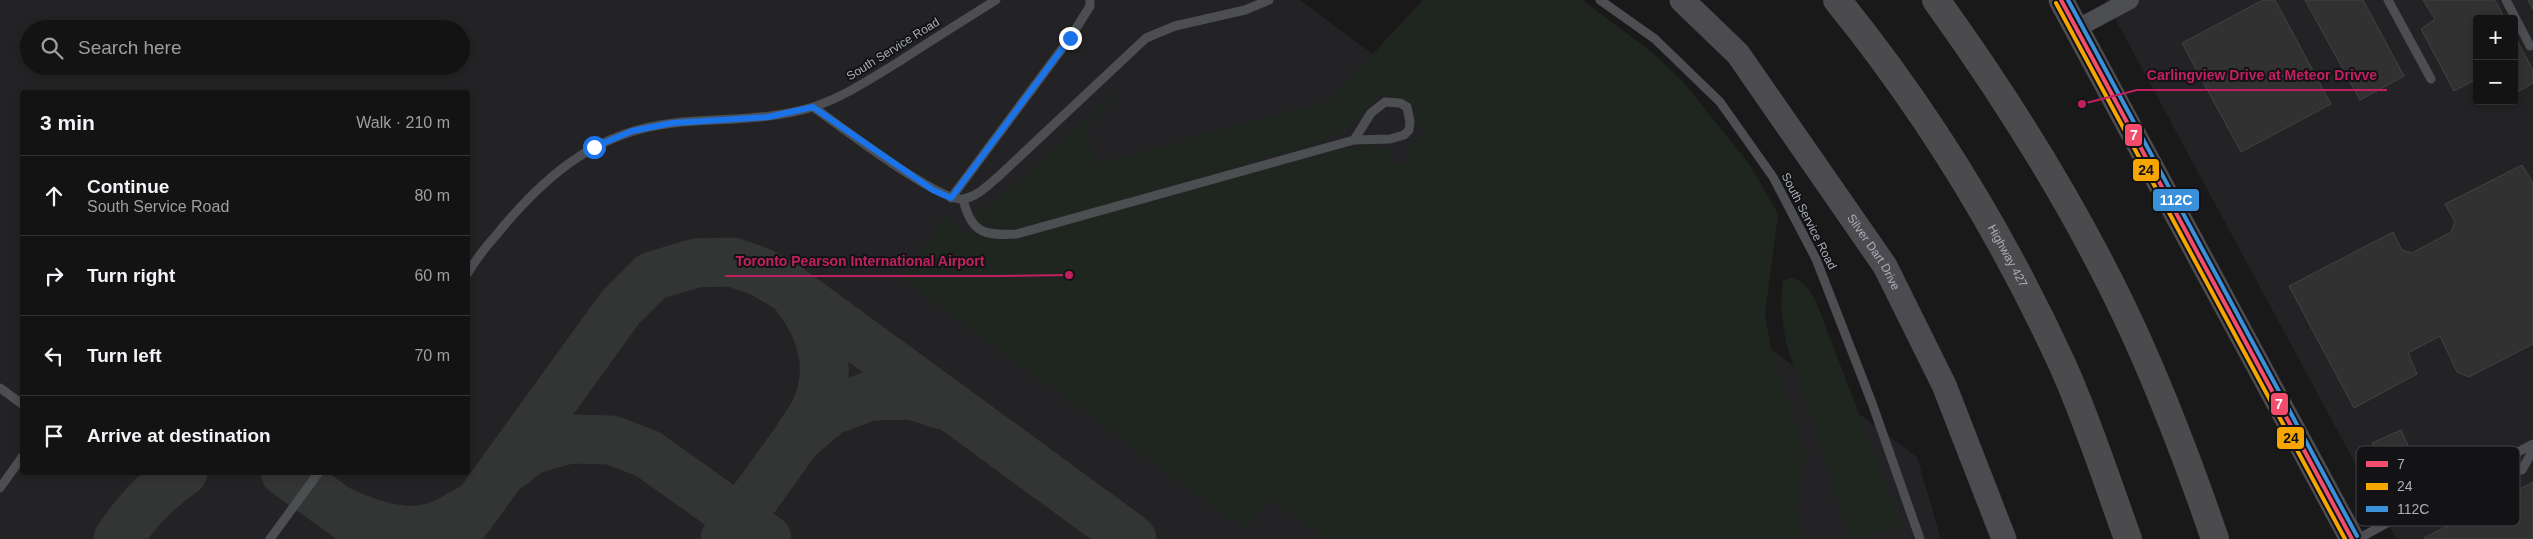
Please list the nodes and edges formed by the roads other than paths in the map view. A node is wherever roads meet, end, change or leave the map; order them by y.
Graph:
1 (996, 0) edge
2 (1090, 0) edge
3 (1269, 0) edge
4 (1600, 0) edge
5 (1682, 0) edge
6 (1836, 0) edge
7 (1936, 0) edge
8 (2060, 0) edge
9 (2130, 0) edge
10 (2388, 0) edge
11 (2506, 0) edge
12 (2076, 29) junction
13 (2530, 46) dead end
14 (2431, 79) dead end
15 (813, 107) junction
16 (1354, 140) junction
17 (951, 198) junction
18 (963, 199) junction
19 (471, 259) edge
20 (0, 388) edge
21 (20, 403) edge
22 (2533, 444) edge
23 (2533, 450) edge
24 (2520, 451) edge
25 (20, 460) edge
26 (2522, 470) dead end
27 (318, 475) edge
28 (0, 488) edge
29 (2382, 526) edge
30 (270, 539) edge
31 (1920, 539) edge
32 (2004, 539) edge
33 (2128, 539) edge
34 (2215, 539) edge
35 (2352, 539) edge
36 (2358, 539) edge

1 - 15 lane, South Service Road
2 - 17 lane
3 - 18 lane
4 - 31 lane, South Service Road
5 - 32 street, Silver Dart Drive
6 - 33 highway, Highway 427
7 - 34 highway
8 - 12 street
9 - 12 street
10 - 14 lane
11 - 13 lane
12 - 35 street
15 - 17 lane
15 - 19 lane, South Service Road
16 - 16 lane
16 - 18 lane
17 - 18 lane
20 - 21 lane
22 - 24 lane
23 - 26 lane
25 - 28 lane
27 - 30 lane
29 - 36 lane

